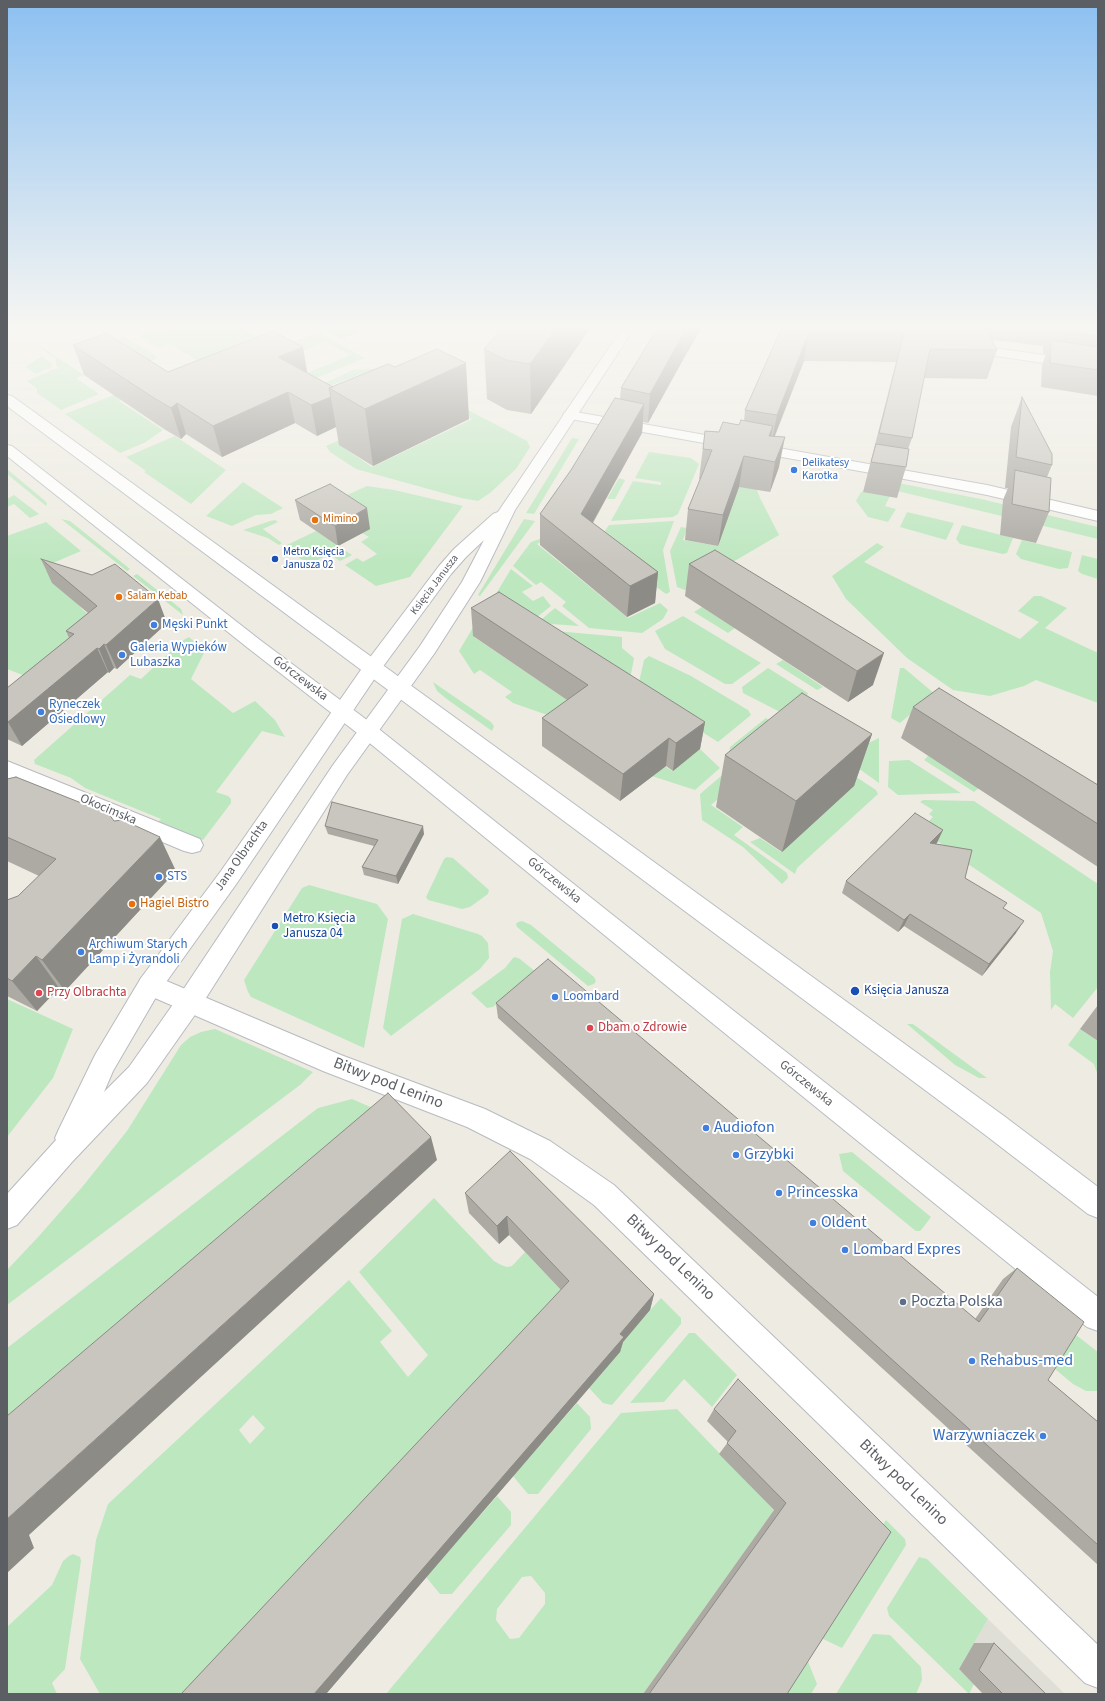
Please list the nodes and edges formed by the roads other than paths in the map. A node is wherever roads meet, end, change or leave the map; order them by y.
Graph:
1 (17, 406) edge
2 (576, 406) edge
3 (570, 415) junction
4 (7, 449) edge
5 (507, 510) junction
6 (1098, 516) edge
7 (372, 668) junction
8 (399, 688) junction
9 (342, 711) junction
10 (368, 730) junction
11 (15, 772) edge
12 (7, 791) edge
13 (192, 845) dead end
14 (150, 985) junction
15 (190, 1001) junction
16 (62, 1153) junction
17 (1098, 1204) edge
18 (7, 1216) edge
19 (1098, 1316) edge
20 (1098, 1670) edge

1 - 7 street
2 - 3 street, Księcia Janusza
3 - 5 street, Księcia Janusza
3 - 6 street
4 - 9 street, Górczewska
5 - 7 street, Księcia Janusza
5 - 8 street, Księcia Janusza
7 - 8 street
7 - 9 street, Jana Olbrachta
8 - 10 street, Jana Olbrachta
8 - 17 street
9 - 10 street, Górczewska
9 - 14 street, Jana Olbrachta
10 - 15 street, Jana Olbrachta
10 - 19 street, Górczewska
11 - 12 street, Okocimska
11 - 13 street, Okocimska
14 - 15 street, Bitwy pod Lenino
14 - 16 street, Jana Olbrachta
15 - 16 street, Jana Olbrachta
15 - 20 street, Bitwy pod Lenino
16 - 18 street, Jana Olbrachta

